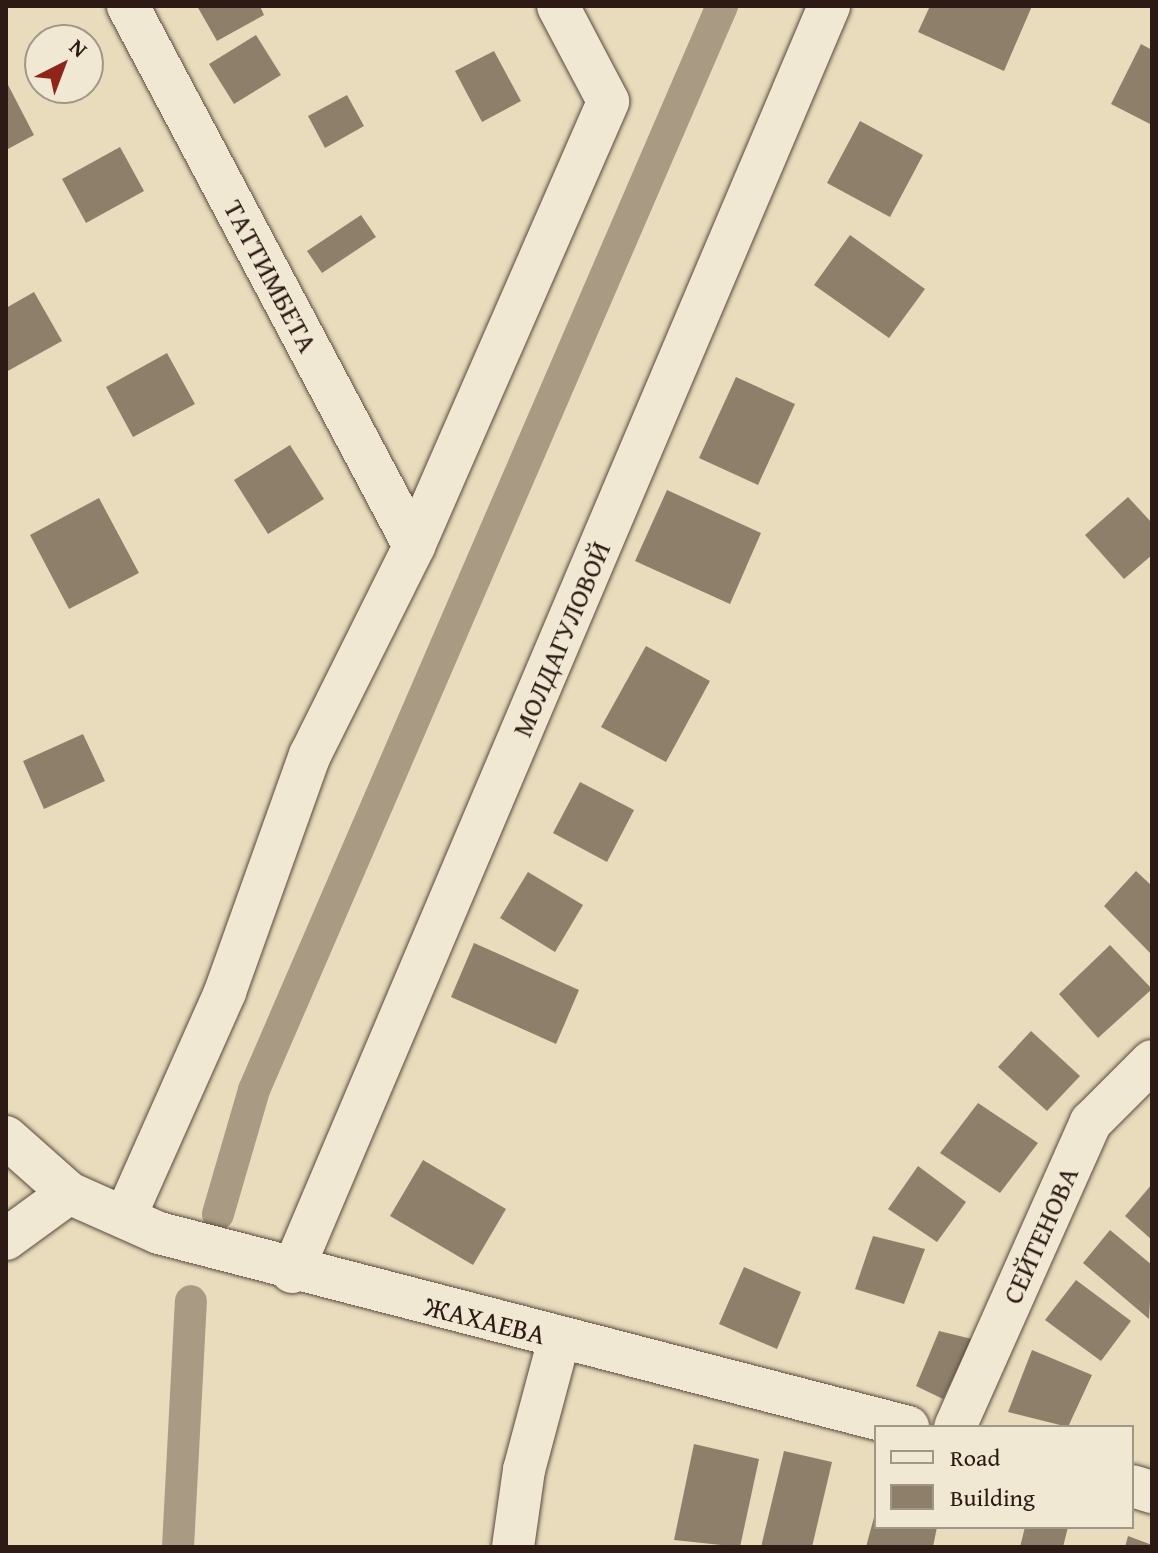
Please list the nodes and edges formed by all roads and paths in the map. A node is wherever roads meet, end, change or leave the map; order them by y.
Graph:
1 (128, 6) edge
2 (558, 6) edge
3 (829, 6) edge
4 (414, 546) junction
5 (1152, 1061) edge
6 (6, 1137) edge
7 (69, 1193) junction
8 (142, 1225) junction
9 (6, 1239) edge
10 (284, 1270) junction
11 (559, 1339) junction
12 (900, 1425) edge
13 (956, 1425) edge
14 (513, 1547) edge

1 - 4 street, ТАТТИМБЕТА
2 - 4 street
3 - 10 street, МОЛДАГУЛОВОЙ
4 - 8 street
5 - 13 street, СЕЙТЕНОВА
6 - 7 street, ЖАХАЕВА
7 - 8 street, ЖАХАЕВА
7 - 9 street
8 - 10 street, ЖАХАЕВА
10 - 11 street, ЖАХАЕВА
11 - 12 street, ЖАХАЕВА
11 - 14 street

